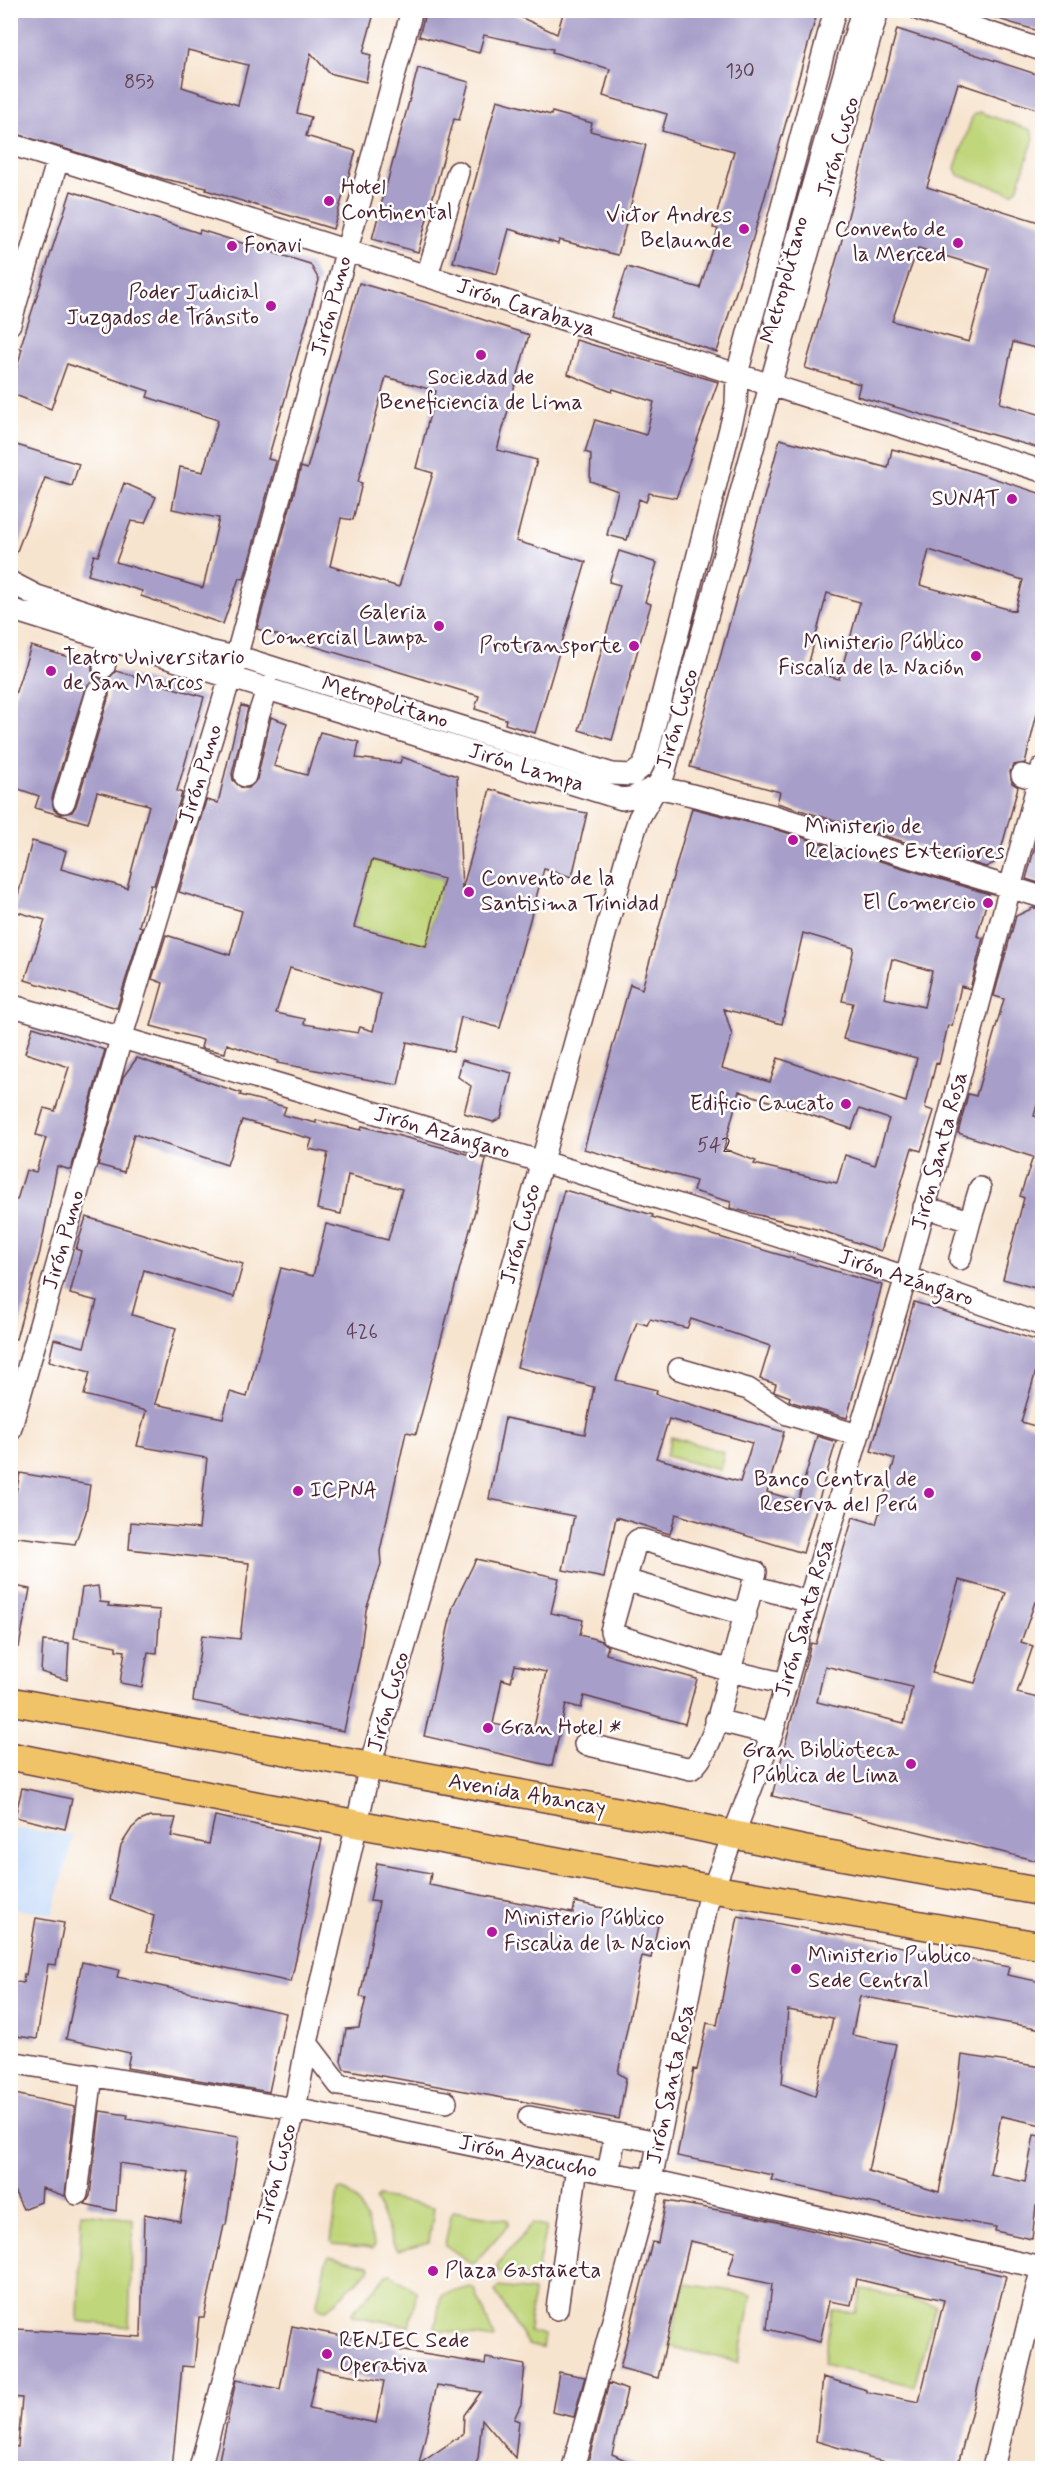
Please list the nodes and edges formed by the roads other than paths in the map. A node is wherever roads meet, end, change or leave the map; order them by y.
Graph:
1 (412, 10) edge
2 (835, 10) edge
3 (862, 10) edge
4 (878, 10) edge
5 (920, 10) edge
6 (1042, 50) edge
7 (10, 144) edge
8 (58, 159) junction
9 (458, 172) dead end
10 (347, 251) junction
11 (427, 276) junction
12 (10, 324) edge
13 (755, 380) junction
14 (1042, 471) edge
15 (10, 582) edge
16 (10, 591) edge
17 (37, 596) junction
18 (10, 609) edge
19 (111, 639) junction
20 (233, 667) junction
21 (104, 668) dead end
22 (268, 687) junction
23 (97, 692) dead end
24 (1034, 774) edge
25 (245, 776) dead end
26 (655, 787) junction
27 (64, 802) dead end
28 (1011, 887) junction
29 (1042, 897) edge
30 (10, 1005) edge
31 (121, 1039) junction
32 (541, 1161) junction
33 (980, 1188) dead end
34 (924, 1207) junction
35 (970, 1221) junction
36 (960, 1259) dead end
37 (906, 1277) junction
38 (1042, 1325) edge
39 (679, 1369) dead end
40 (10, 1431) edge
41 (858, 1435) junction
42 (625, 1580) junction
43 (753, 1586) junction
44 (809, 1602) junction
45 (746, 1615) junction
46 (730, 1671) junction
47 (786, 1684) junction
48 (10, 1701) edge
49 (716, 1720) junction
50 (772, 1734) junction
51 (585, 1744) dead end
52 (10, 1756) edge
53 (370, 1766) junction
54 (357, 1824) junction
55 (734, 1834) junction
56 (712, 1888) junction
57 (1042, 1892) edge
58 (1042, 1946) edge
59 (307, 2043) junction
60 (10, 2062) edge
61 (92, 2075) junction
62 (446, 2102) dead end
63 (295, 2109) junction
64 (529, 2117) dead end
65 (615, 2136) junction
66 (658, 2142) junction
67 (577, 2167) junction
68 (608, 2173) junction
69 (651, 2180) junction
70 (77, 2194) dead end
71 (1042, 2268) edge
72 (557, 2309) dead end
73 (200, 2469) edge
74 (573, 2469) edge
75 (993, 2469) edge

1 - 10 street, Jirón Puno
2 - 13 street, Metropolitano
3 - 13 street, Metropolitano
4 - 13 street, Jirón Cusco
5 - 6 street
7 - 8 street, Jirón Carabaya
8 - 10 street, Jirón Carabaya
8 - 12 street
9 - 11 street
10 - 11 street, Jirón Carabaya
10 - 20 street, Jirón Puno
11 - 13 street, Jirón Carabaya
13 - 14 street, Jirón Carabaya
13 - 20 street, Metropolitano
13 - 26 street, Jirón Cusco
15 - 17 street, Metropolitano
16 - 17 street
17 - 20 street, Metropolitano
18 - 19 street, Jirón Lampa
19 - 20 street, Jirón Lampa
19 - 21 street
20 - 22 street, Jirón Lampa
20 - 31 street, Jirón Puno
22 - 25 street
22 - 26 street, Jirón Lampa
23 - 27 street
24 - 28 street, Jirón Santa Rosa
26 - 28 street
26 - 32 street, Jirón Cusco
28 - 29 street
28 - 34 street, Jirón Santa Rosa
30 - 31 street, Jirón Azángaro
31 - 32 street, Jirón Azángaro
31 - 40 street, Jirón Puno
32 - 37 street, Jirón Azángaro
32 - 53 street, Jirón Cusco
33 - 35 street
34 - 35 street
34 - 37 street, Jirón Santa Rosa
35 - 36 street
37 - 38 street, Jirón Azángaro
37 - 41 street, Jirón Santa Rosa
39 - 41 street
41 - 44 street, Jirón Santa Rosa
42 - 43 street
42 - 45 street
42 - 46 street
43 - 44 street
43 - 45 street
44 - 47 street, Jirón Santa Rosa
45 - 46 street
46 - 47 street
46 - 49 street
47 - 50 street, Jirón Santa Rosa
48 - 53 main road, Avenida Abancay
49 - 50 street
49 - 51 street
50 - 55 street, Jirón Santa Rosa
52 - 54 main road
53 - 54 street, Jirón Cusco
53 - 55 main road, Avenida Abancay
54 - 56 main road
54 - 59 street, Jirón Cusco
55 - 56 street, Jirón Santa Rosa
55 - 57 main road, Avenida Abancay
56 - 58 main road
56 - 66 street, Jirón Santa Rosa
59 - 62 street
59 - 63 street, Jirón Cusco
60 - 61 street, Jirón Ayacucho
61 - 63 street, Jirón Ayacucho
61 - 70 street
63 - 67 street, Jirón Ayacucho
63 - 73 street, Jirón Cusco
64 - 65 street
65 - 66 street
65 - 68 street
66 - 69 street, Jirón Santa Rosa
67 - 68 street, Jirón Ayacucho
67 - 72 street
68 - 69 street, Jirón Ayacucho
69 - 71 street, Jirón Ayacucho
69 - 74 street, Jirón Santa Rosa
71 - 75 street

